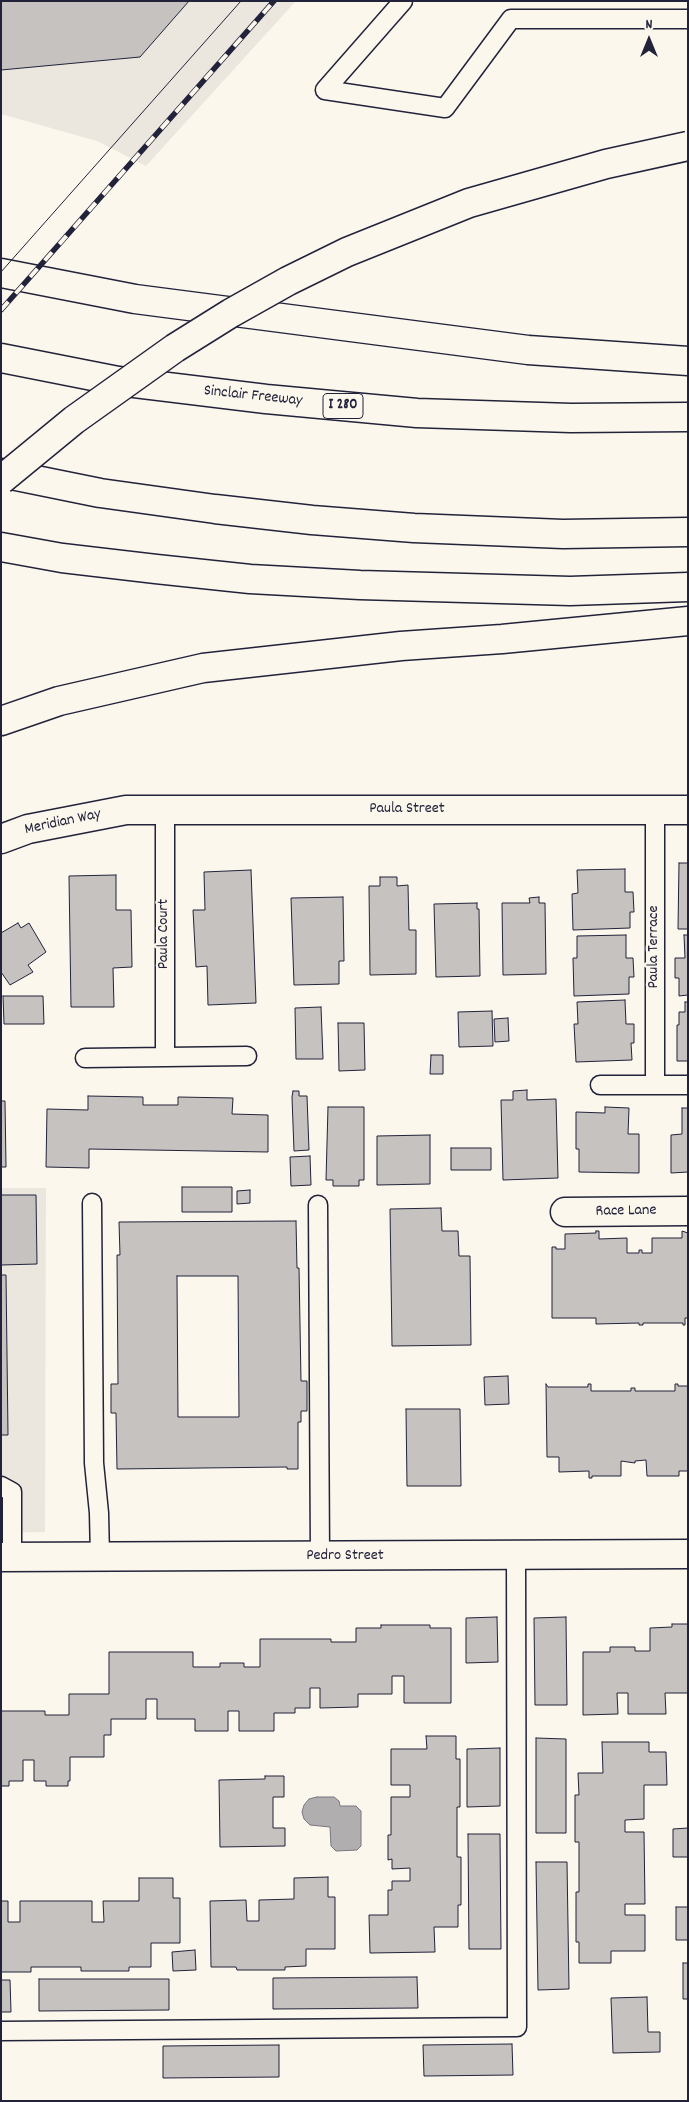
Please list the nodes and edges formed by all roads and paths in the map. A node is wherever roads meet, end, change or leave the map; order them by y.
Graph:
1 (403, 1) edge
2 (688, 19) edge
3 (688, 146) edge
4 (1, 273) edge
5 (1, 358) edge
6 (688, 361) edge
7 (688, 417) edge
8 (1, 473) edge
9 (1, 480) edge
10 (688, 532) edge
11 (1, 547) edge
12 (688, 587) edge
13 (688, 621) edge
14 (1, 721) edge
15 (126, 810) joint
16 (165, 810) junction
17 (655, 810) junction
18 (688, 810) edge
19 (1, 839) edge
20 (247, 1056) dead end
21 (85, 1058) dead end
22 (165, 1058) junction
23 (600, 1085) dead end
24 (655, 1085) junction
25 (688, 1085) edge
26 (92, 1203) dead end
27 (318, 1205) dead end
28 (688, 1211) edge
29 (565, 1212) dead end
30 (1, 1486) edge
31 (688, 1554) edge
32 (516, 1556) junction
33 (7, 1557) edge
34 (100, 1557) junction
35 (320, 1557) junction
36 (1, 2031) edge

1 - 2 lane
3 - 9 main road, bridge
4 - 6 main road
5 - 7 main road, Sinclair Freeway / I 280
8 - 10 main road
11 - 12 main road
13 - 14 main road
15 - 16 main road, Paula Street
15 - 19 main road, Meridian Way
16 - 17 main road, Paula Street
16 - 22 lane, Paula Court
17 - 18 main road, Paula Street
17 - 24 lane, Paula Terrace
20 - 22 lane
21 - 22 lane
23 - 24 lane
24 - 25 lane
26 - 34 lane
27 - 35 lane
28 - 29 main road, Race Lane
30 - 33 lane
31 - 32 main road, Pedro Street
32 - 35 main road, Pedro Street
32 - 36 lane
33 - 34 main road, Pedro Street
34 - 35 main road, Pedro Street

